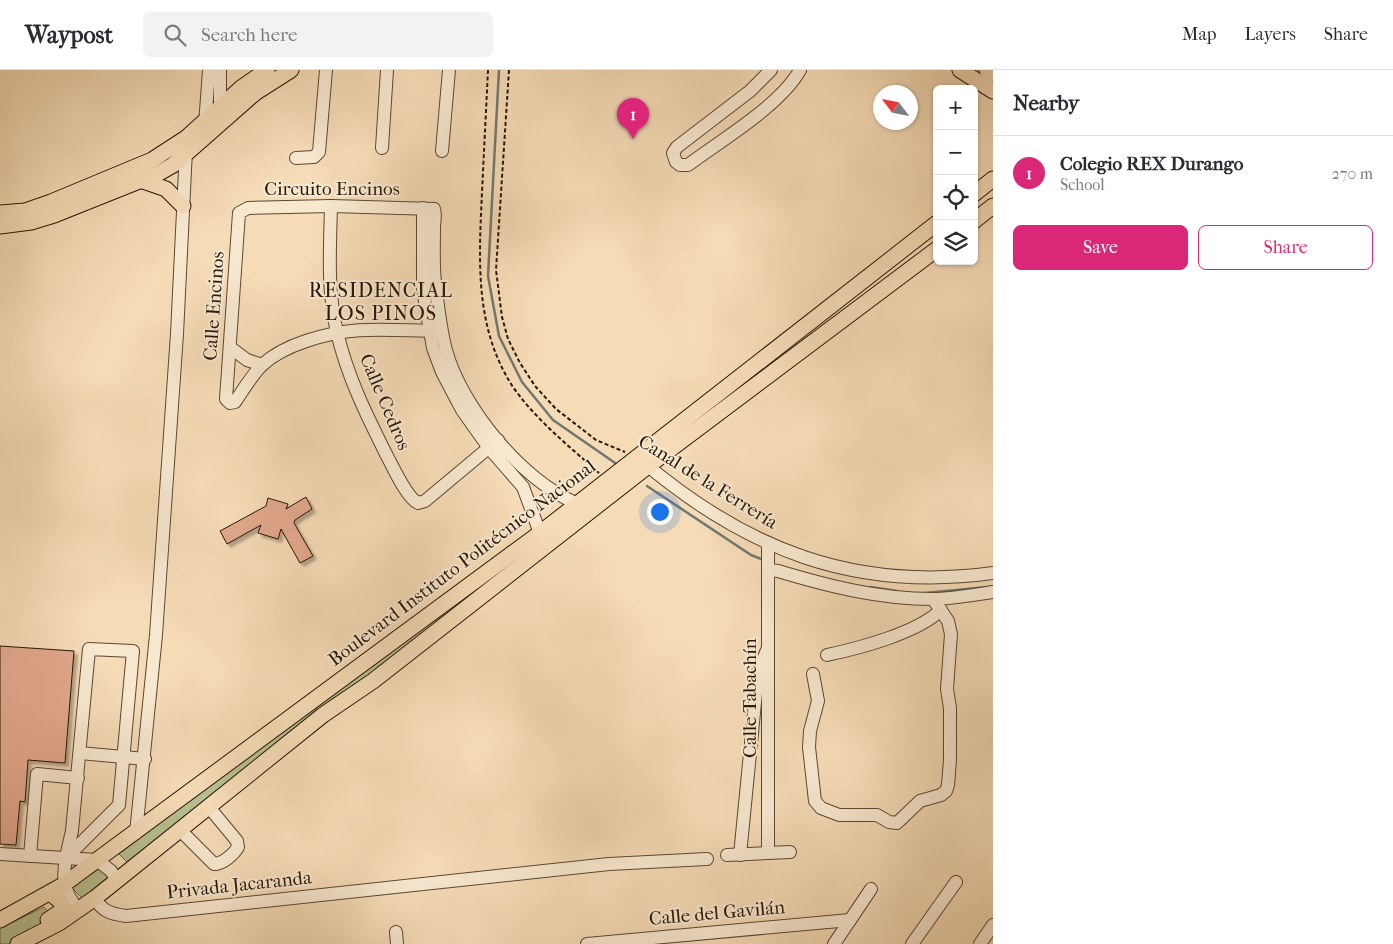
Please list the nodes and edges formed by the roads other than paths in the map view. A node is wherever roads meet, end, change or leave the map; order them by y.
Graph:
1 (209, 70) edge
2 (220, 70) edge
3 (267, 70) edge
4 (291, 70) edge
5 (326, 70) edge
6 (387, 70) edge
7 (449, 70) edge
8 (800, 70) edge
9 (960, 70) edge
10 (987, 70) edge
11 (993, 74) edge
12 (767, 75) edge
13 (993, 91) edge
14 (780, 95) junction
15 (219, 107) junction
16 (205, 120) junction
17 (221, 122) junction
18 (206, 137) junction
19 (186, 138) junction
20 (382, 148) dead end
21 (442, 152) dead end
22 (185, 155) junction
23 (296, 158) dead end
24 (993, 179) edge
25 (144, 181) junction
26 (978, 191) edge
27 (183, 206) junction
28 (331, 206) junction
29 (993, 206) edge
30 (241, 211) joint
31 (0, 213) edge
32 (978, 217) edge
33 (0, 226) edge
34 (933, 226) edge
35 (933, 252) edge
36 (436, 331) junction
37 (336, 332) junction
38 (231, 348) junction
39 (262, 365) junction
40 (494, 444) junction
41 (642, 461) junction
42 (519, 470) junction
43 (545, 486) junction
44 (528, 498) junction
45 (576, 503) junction
46 (542, 539) junction
47 (768, 543) junction
48 (769, 565) junction
49 (993, 573) edge
50 (993, 592) edge
51 (933, 599) junction
52 (941, 610) junction
53 (768, 648) junction
54 (827, 655) dead end
55 (813, 674) dead end
56 (80, 753) junction
57 (124, 757) junction
58 (145, 759) junction
59 (78, 778) junction
60 (208, 806) junction
61 (179, 829) junction
62 (136, 832) junction
63 (790, 852) dead end
64 (768, 853) junction
65 (0, 854) edge
66 (30, 856) junction
67 (66, 858) junction
68 (707, 859) dead end
69 (97, 860) junction
70 (117, 880) junction
71 (956, 882) dead end
72 (872, 888) dead end
73 (57, 889) junction
74 (95, 898) junction
75 (79, 909) junction
76 (0, 920) edge
77 (850, 920) junction
78 (993, 925) edge
79 (22, 943) edge
80 (587, 944) edge
81 (834, 944) edge
82 (912, 944) edge
83 (980, 944) edge

1 - 16 street
2 - 15 street
3 - 15 main road
4 - 17 main road
5 - 23 street
6 - 20 street
7 - 21 street
8 - 14 street
9 - 13 main road
10 - 11 main road
12 - 14 street
12 - 14 street
15 - 16 main road
15 - 17 street
16 - 18 street
16 - 19 main road
17 - 18 main road
18 - 22 main road
19 - 22 street
19 - 31 main road
22 - 25 main road
22 - 27 street
24 - 26 main road
25 - 27 main road
25 - 33 main road
27 - 58 street
28 - 30 street, Circuito Encinos
28 - 36 street, Circuito Encinos
28 - 37 street, Calle Cedros
29 - 32 main road
30 - 38 street, Calle Encinos
34 - 41 main road, Boulevard Instituto Politécnico Nacional
35 - 41 main road, Boulevard Instituto Politécnico Nacional
36 - 37 street
36 - 40 street
37 - 39 street
37 - 40 street, Calle Cedros
38 - 39 street
38 - 39 street, Calle Encinos
40 - 42 street
41 - 45 main road, Boulevard Instituto Politécnico Nacional
41 - 46 main road, Boulevard Instituto Politécnico Nacional
41 - 47 street, Canal de la Ferrería
42 - 43 street
42 - 44 street
43 - 44 street
43 - 45 street
44 - 46 street
45 - 46 main road, Boulevard Instituto Politécnico Nacional
46 - 60 main road, Boulevard Instituto Politécnico Nacional
46 - 62 main road, Boulevard Instituto Politécnico Nacional
47 - 48 street, Calle Tabachín
47 - 49 street, Canal de la Ferrería
48 - 51 street
48 - 53 street, Calle Tabachín
50 - 51 street
51 - 52 street
52 - 54 street
52 - 55 street
53 - 64 street, Calle Tabachín
53 - 64 street
56 - 57 street
56 - 57 street
56 - 59 street
57 - 58 street
57 - 67 street
58 - 62 street
59 - 66 street
59 - 67 street
60 - 61 main road, Boulevard Instituto Politécnico Nacional
60 - 61 street
61 - 70 main road, Boulevard Instituto Politécnico Nacional
62 - 69 main road, Boulevard Instituto Politécnico Nacional
63 - 64 street
65 - 66 street
66 - 67 street
67 - 69 street
67 - 73 street
68 - 74 street, Privada Jacaranda
69 - 70 street
69 - 73 main road, Boulevard Instituto Politécnico Nacional
70 - 74 main road, Boulevard Instituto Politécnico Nacional
71 - 82 street
72 - 77 street
73 - 75 street
73 - 76 main road, Boulevard Instituto Politécnico Nacional
73 - 79 main road
74 - 75 main road, Boulevard Instituto Politécnico Nacional
75 - 79 main road, Boulevard Instituto Politécnico Nacional
77 - 80 street, Calle del Gavilán
77 - 81 street
78 - 83 street

